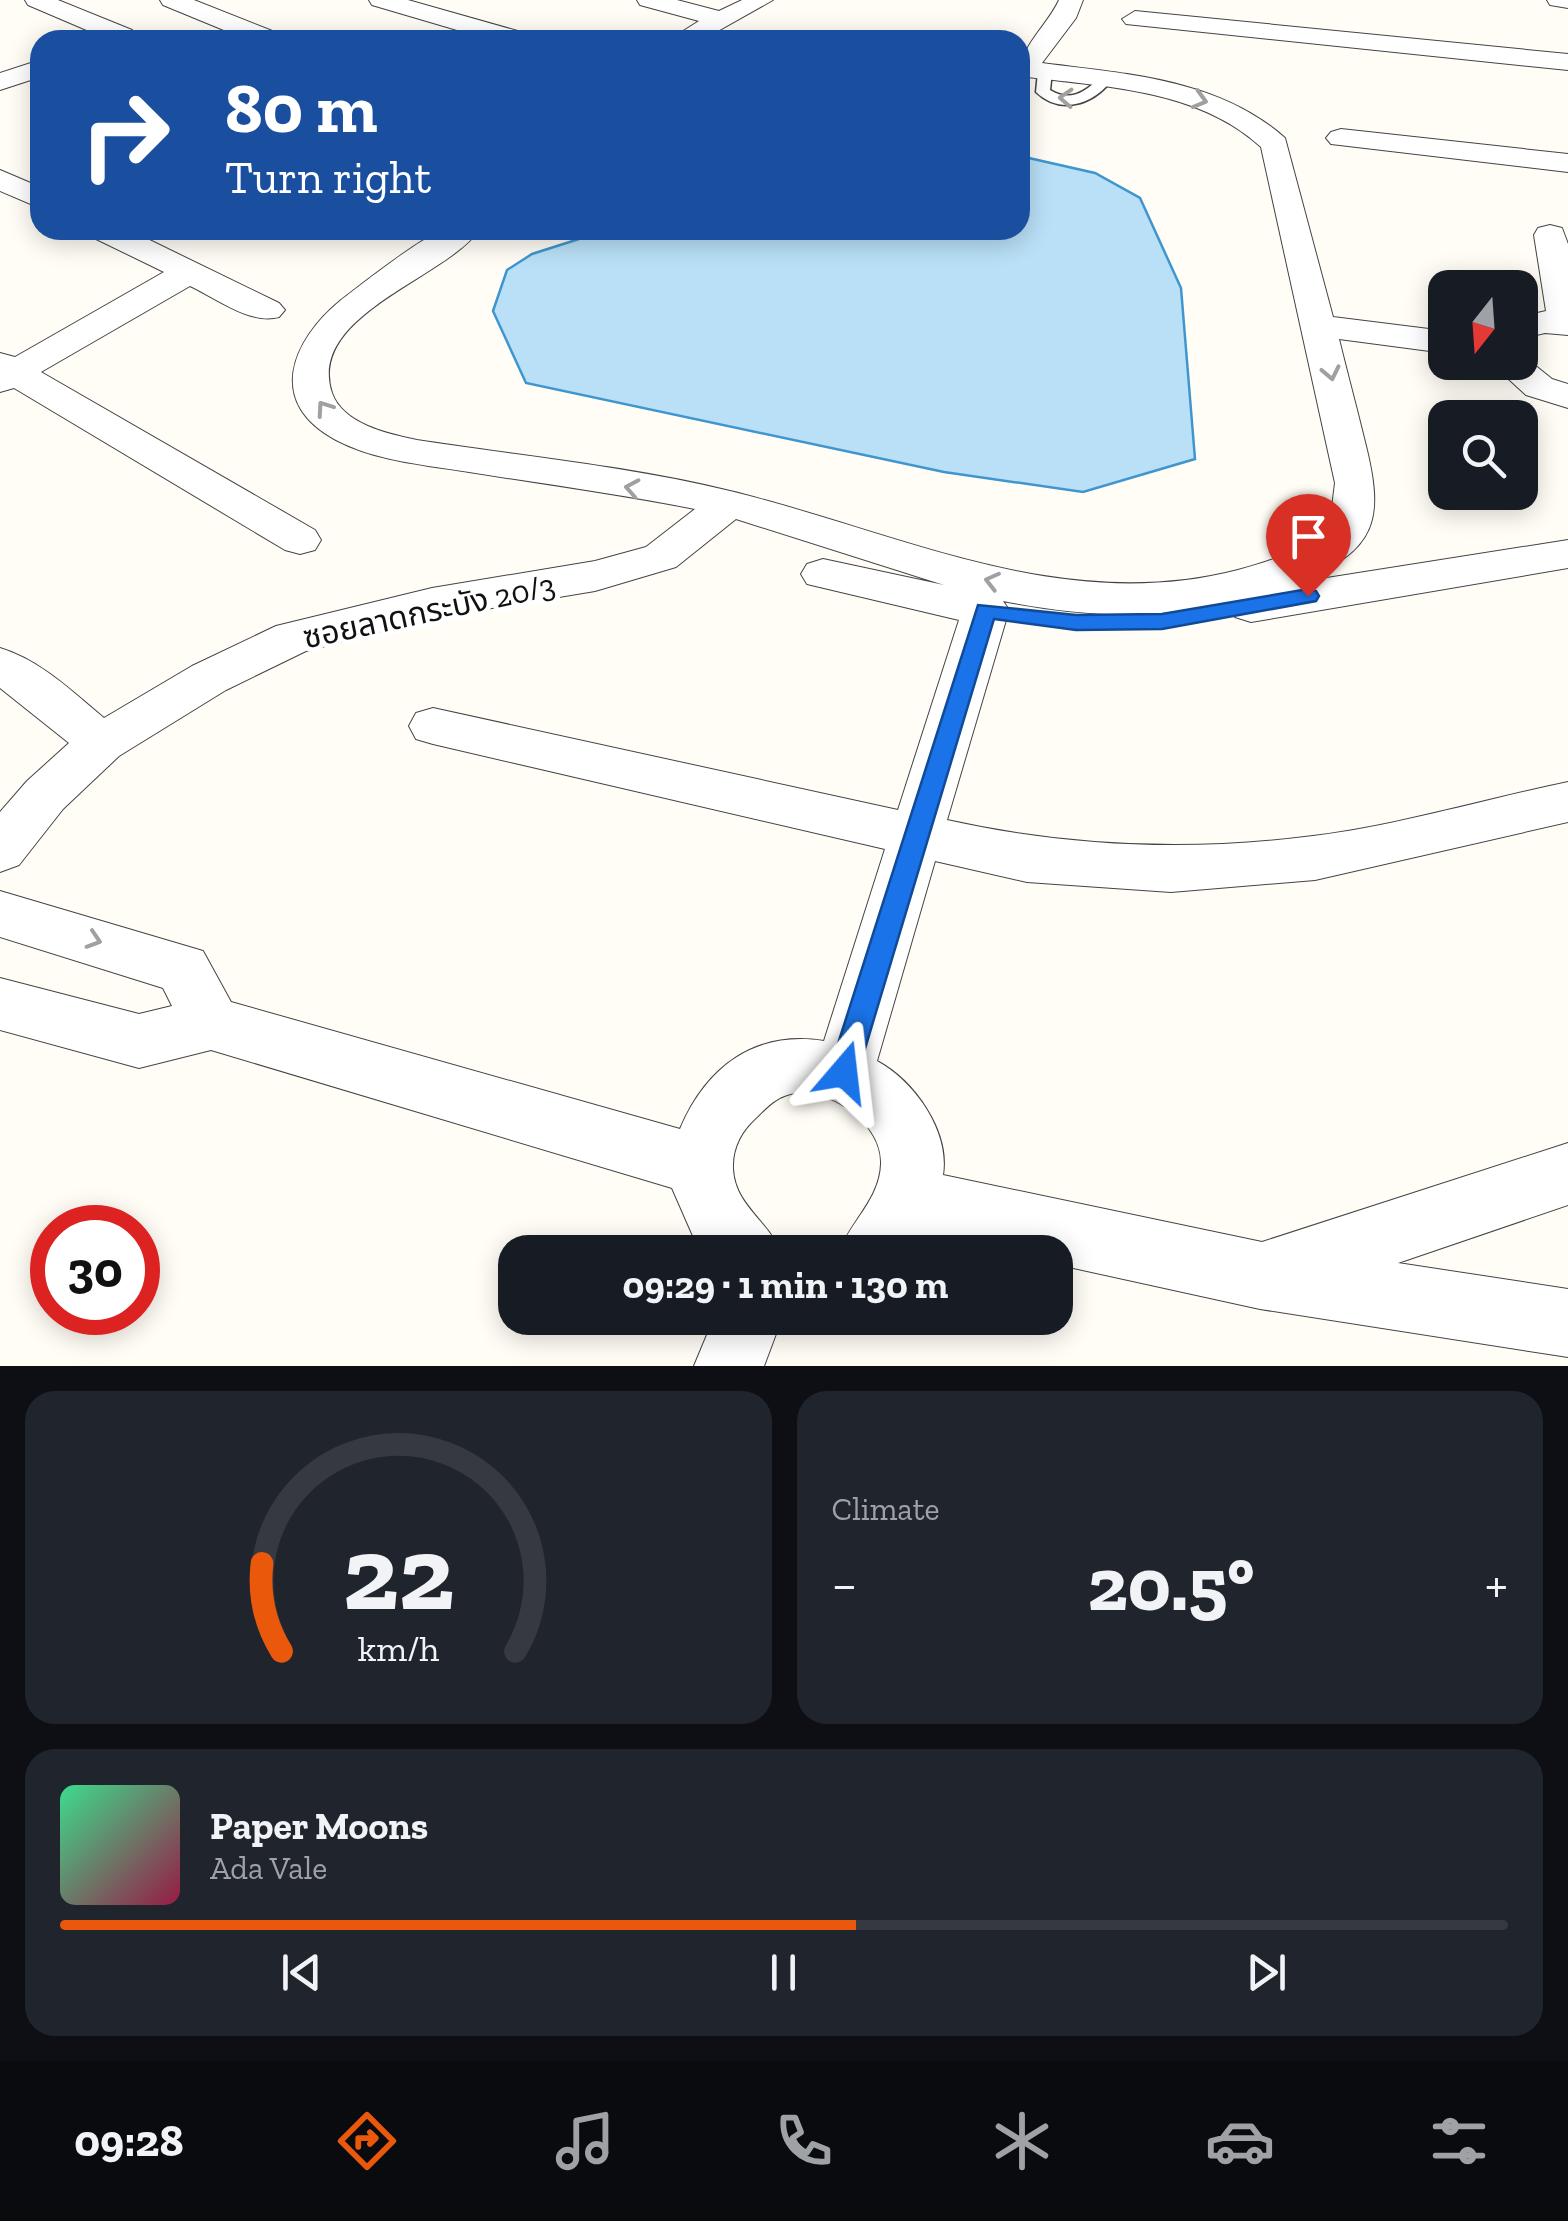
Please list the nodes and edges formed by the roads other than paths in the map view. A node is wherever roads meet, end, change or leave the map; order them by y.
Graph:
1 (37, 0) edge
2 (381, 0) edge
3 (650, 0) edge
4 (760, 0) edge
5 (1071, 0) edge
6 (1182, 0) edge
7 (1559, 0) edge
8 (1568, 1) edge
9 (181, 5) edge
10 (1272, 14) junction
11 (1135, 19) dead end
12 (722, 20) junction
13 (127, 30) edge
14 (137, 30) edge
15 (245, 30) edge
16 (484, 30) edge
17 (702, 30) edge
18 (1568, 62) edge
19 (1030, 70) edge
20 (30, 72) edge
21 (0, 82) edge
22 (1340, 138) dead end
23 (1568, 163) edge
24 (0, 179) edge
25 (30, 194) edge
26 (1550, 234) dead end
27 (124, 240) edge
28 (449, 240) edge
29 (189, 272) junction
30 (267, 310) dead end
31 (1567, 323) edge
32 (1321, 326) junction
33 (1538, 326) edge
34 (1428, 340) edge
35 (5, 373) edge
36 (1530, 380) edge
37 (1568, 397) edge
38 (728, 504) junction
39 (300, 540) dead end
40 (1568, 554) edge
41 (823, 574) dead end
42 (986, 610) junction
43 (0, 665) edge
44 (433, 726) dead end
45 (101, 743) junction
46 (1568, 802) edge
47 (917, 836) junction
48 (0, 850) edge
49 (0, 914) edge
50 (0, 1004) edge
51 (211, 1023) junction
52 (844, 1072) junction
53 (701, 1166) junction
54 (1568, 1174) edge
55 (910, 1200) junction
56 (729, 1235) edge
57 (890, 1235) edge
58 (1260, 1276) junction
59 (1568, 1323) edge
60 (741, 1335) edge
61 (729, 1366) edge

1 - 13 street
2 - 16 street
3 - 12 street
4 - 12 street
5 - 19 street
6 - 10 street
7 - 8 street
9 - 14 street
9 - 15 street
10 - 11 street
10 - 18 street
12 - 17 street
19 -> 32 street
20 - 21 street
22 - 23 street
24 - 25 street
26 - 31 street
27 - 29 street
38 -> 28 street
29 - 30 street
29 - 35 street
31 - 33 street
32 - 34 street
32 -> 38 street
35 - 39 street
36 - 37 street
38 - 45 street, ซอยลาดกระบัง 20/3
40 - 42 street
41 - 42 street
42 - 47 street
43 - 45 street
44 - 47 street
45 - 48 street, ซอยลาดกระบัง 20/3
46 - 47 street
47 - 52 street
49 -> 51 street
50 - 51 street
51 - 53 street
52 - 53 street
52 - 55 street
53 - 56 street
54 - 58 street
55 - 57 street
55 - 58 street
58 - 59 street
60 - 61 street

